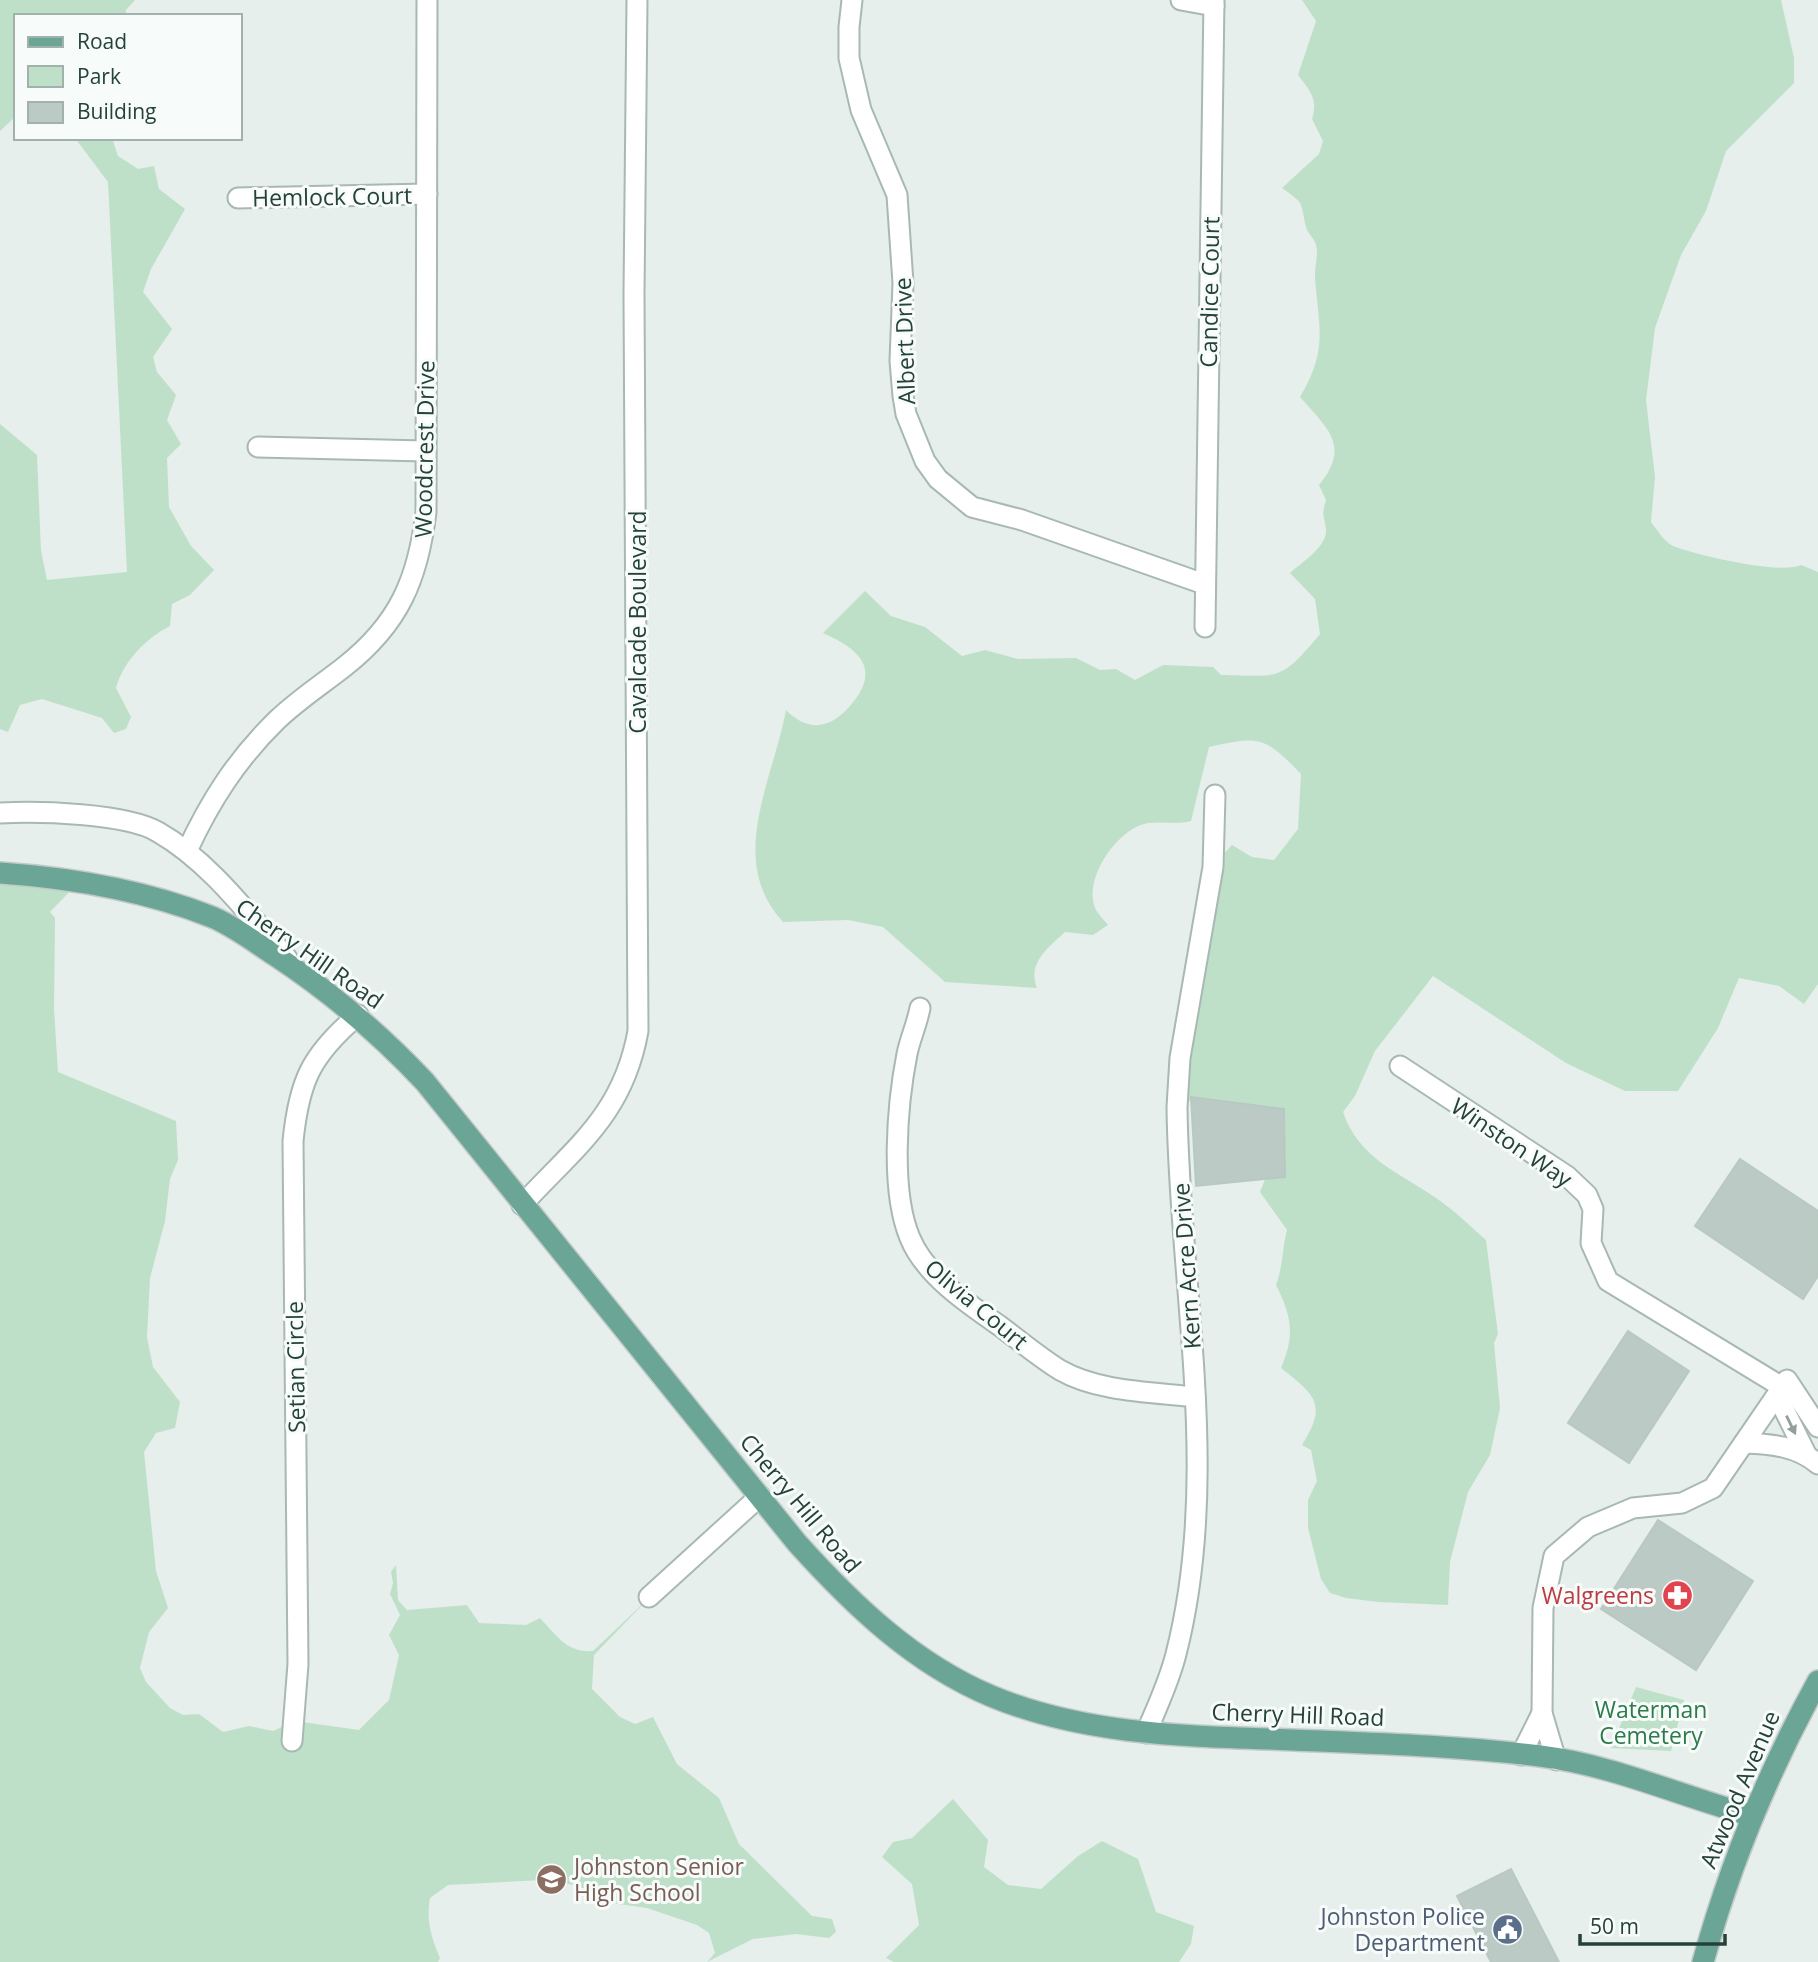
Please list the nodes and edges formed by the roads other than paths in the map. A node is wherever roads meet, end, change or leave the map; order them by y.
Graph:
1 (427, 0) edge
2 (638, 0) edge
3 (852, 0) edge
4 (1181, 0) edge
5 (1214, 3) edge
6 (426, 194) junction
7 (238, 198) dead end
8 (258, 447) dead end
9 (425, 451) junction
10 (1204, 584) junction
11 (1205, 626) dead end
12 (1215, 794) dead end
13 (0, 813) edge
14 (187, 851) junction
15 (0, 873) edge
16 (299, 971) junction
17 (920, 1008) dead end
18 (358, 1015) junction
19 (1400, 1066) dead end
20 (522, 1205) junction
21 (1782, 1388) junction
22 (1195, 1396) junction
23 (1818, 1427) edge
24 (1744, 1443) junction
25 (1812, 1459) edge
26 (760, 1496) junction
27 (649, 1597) dead end
28 (1818, 1681) edge
29 (1542, 1713) junction
30 (1146, 1733) junction
31 (292, 1741) dead end
32 (1521, 1755) junction
33 (1556, 1760) junction
34 (1753, 1816) junction
35 (1703, 1962) edge

1 - 6 street, Woodcrest Drive
2 - 20 street, Cavalcade Boulevard
3 - 10 street, Albert Drive
4 - 5 street
5 - 10 street, Candice Court
6 - 7 street, Hemlock Court
6 - 9 street, Woodcrest Drive
8 - 9 street
9 - 14 street, Woodcrest Drive
10 - 11 street
12 - 22 street, Kern Acre Drive
13 - 14 street
14 - 16 street
15 - 16 main road, Cherry Hill Road
16 - 18 main road, Cherry Hill Road
17 - 22 street, Olivia Court
18 - 20 main road, Cherry Hill Road
18 - 31 street, Setian Circle
19 - 21 street, Winston Way
20 - 26 main road, Cherry Hill Road
21 - 23 street
21 - 24 street
21 -> 25 street
22 - 30 street, Kern Acre Drive
24 - 25 street
24 - 29 street
26 - 27 street
26 - 30 main road, Cherry Hill Road
28 - 34 main road, Atwood Avenue
29 - 32 street
29 - 33 street
30 - 32 main road, Cherry Hill Road
32 - 33 main road, Cherry Hill Road
33 - 34 main road, Cherry Hill Road
34 - 35 main road, Atwood Avenue

